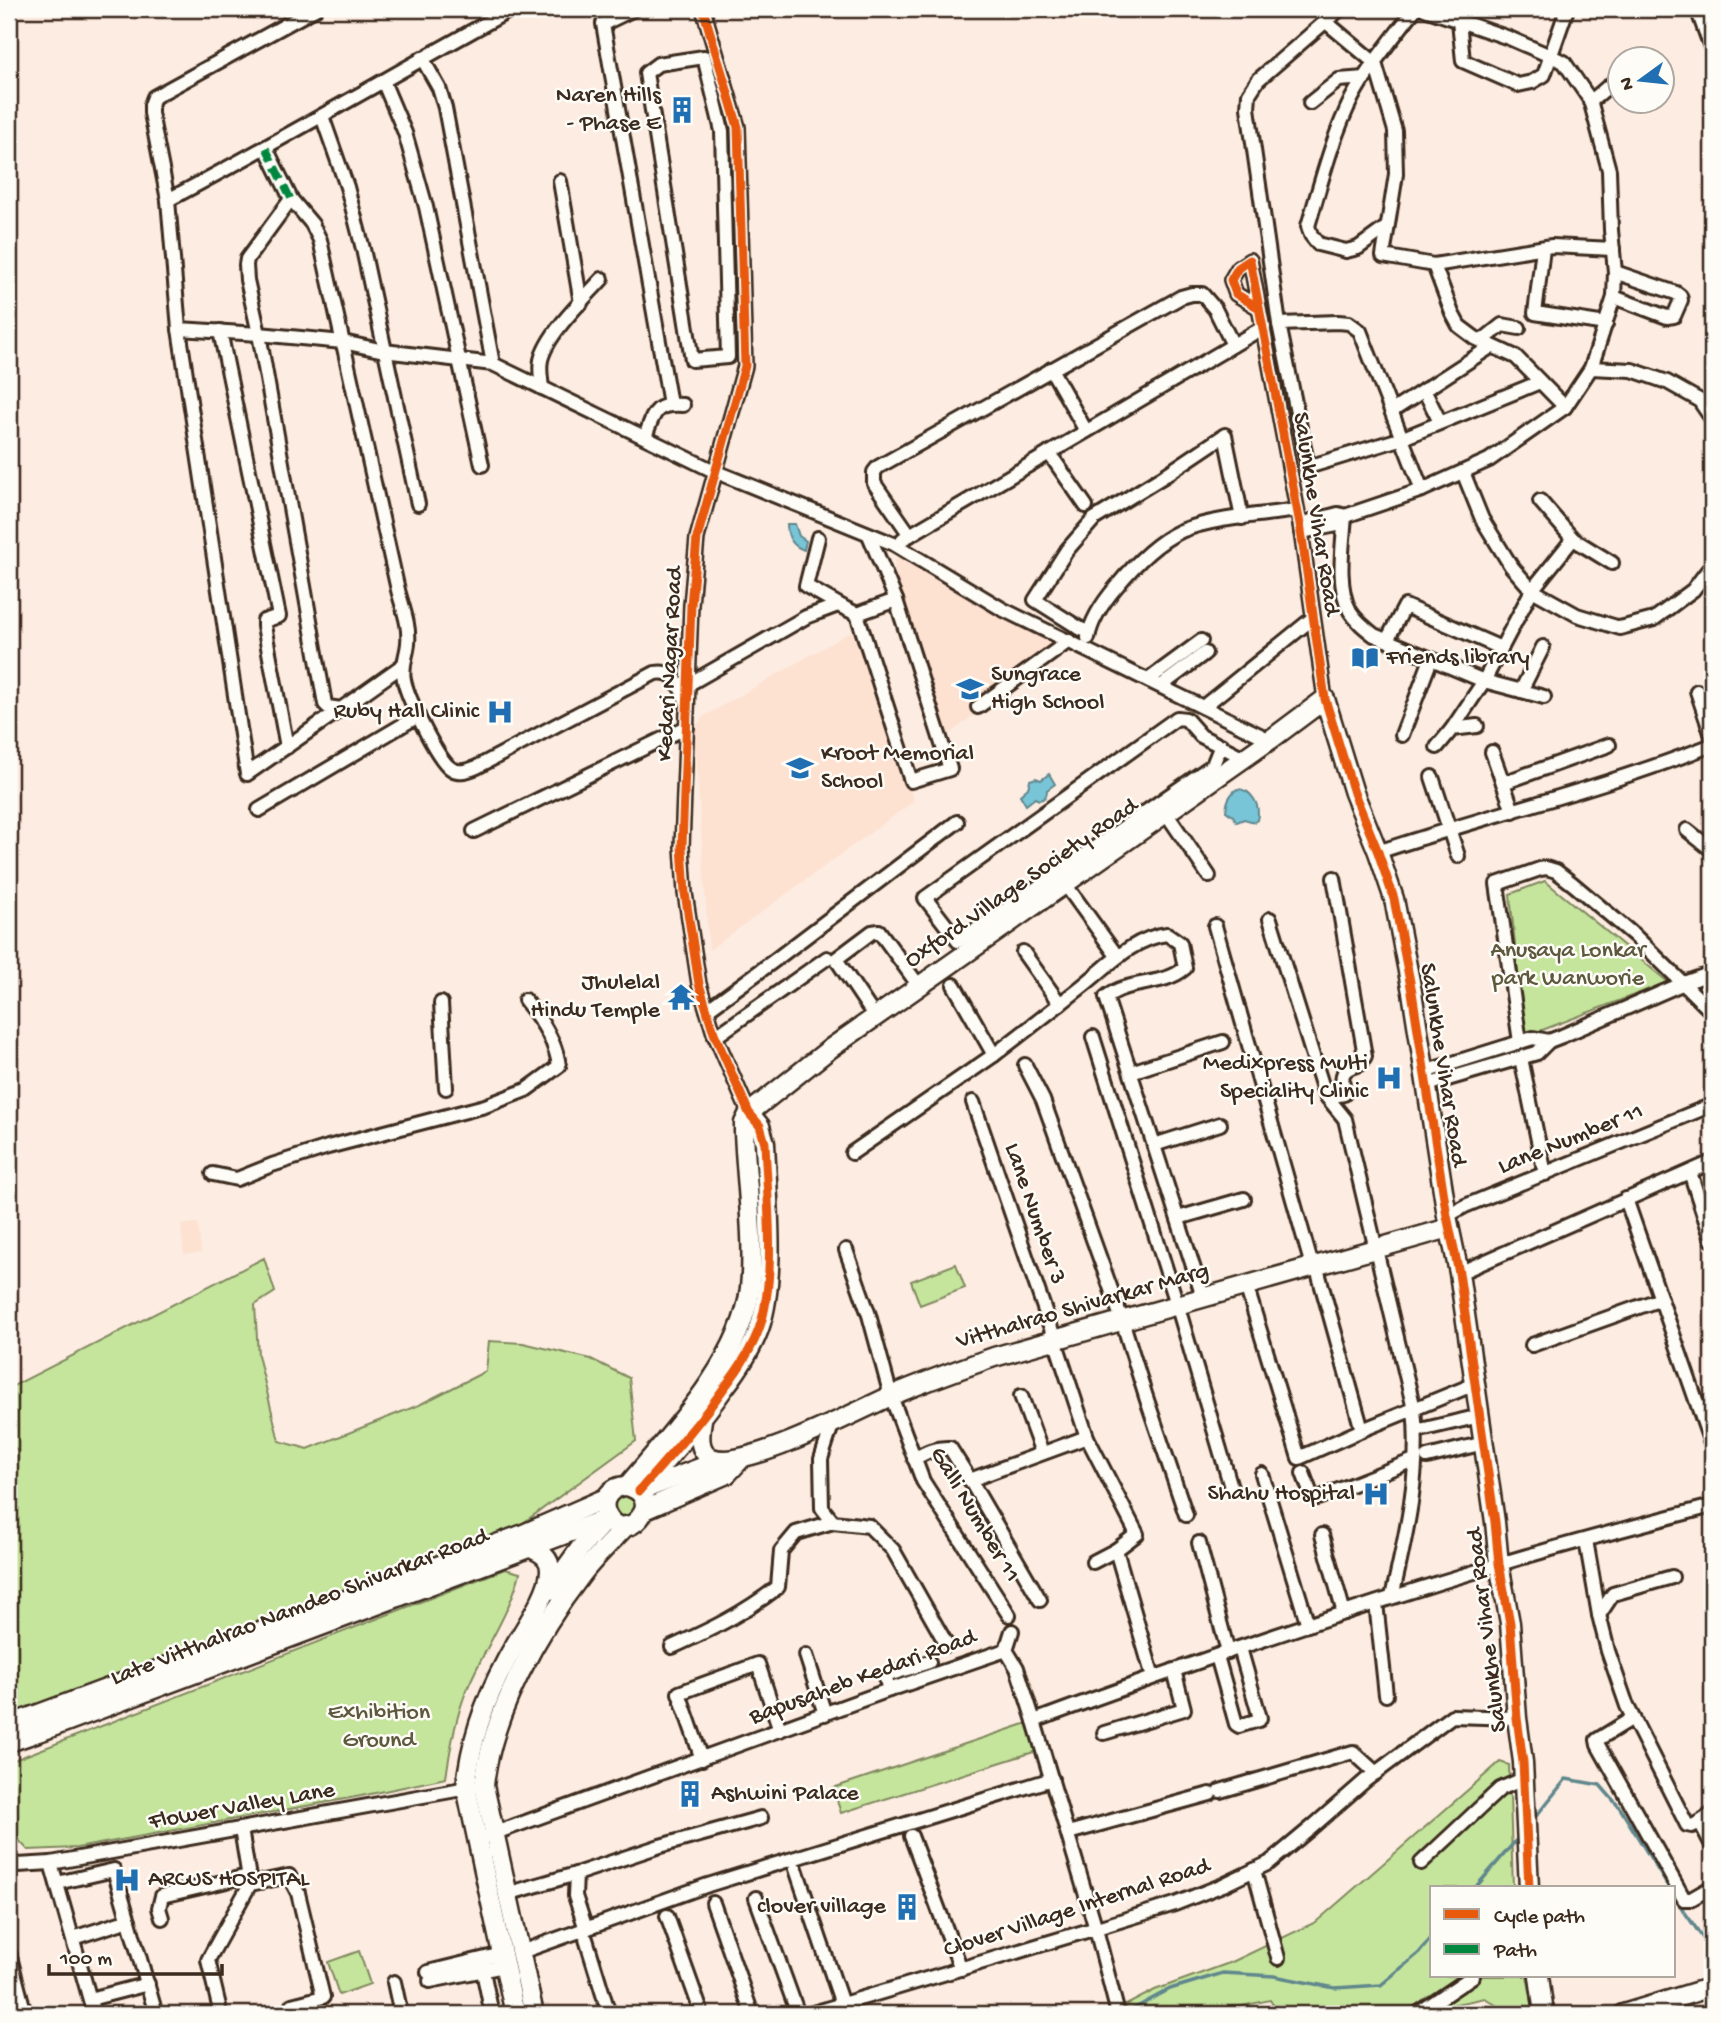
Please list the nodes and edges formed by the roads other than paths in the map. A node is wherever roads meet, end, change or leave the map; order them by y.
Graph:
1 (315, 9) edge
2 (512, 9) edge
3 (703, 9) edge
4 (1339, 9) edge
5 (1415, 9) edge
6 (1425, 9) edge
7 (1567, 9) edge
8 (1697, 9) edge
9 (626, 10) edge
10 (1459, 21) junction
11 (1326, 22) junction
12 (1712, 51) edge
13 (1550, 56) junction
14 (422, 58) junction
15 (1375, 63) junction
16 (1365, 78) junction
17 (383, 81) junction
18 (1606, 88) edge
19 (1590, 102) junction
20 (1310, 103) dead end
21 (322, 116) junction
22 (266, 148) junction
23 (560, 181) dead end
24 (291, 199) junction
25 (168, 200) junction
26 (1387, 227) junction
27 (1543, 248) junction
28 (1613, 249) junction
29 (742, 258) junction
30 (725, 259) junction
31 (1434, 265) junction
32 (1615, 272) junction
33 (602, 279) dead end
34 (1614, 298) junction
35 (581, 303) junction
36 (1259, 308) junction
37 (1279, 324) junction
38 (1606, 324) junction
39 (1264, 327) junction
40 (1519, 328) dead end
41 (179, 329) junction
42 (220, 331) junction
43 (259, 334) junction
44 (343, 342) junction
45 (1487, 344) junction
46 (1233, 345) junction
47 (384, 351) junction
48 (459, 359) junction
49 (493, 364) junction
50 (1591, 368) junction
51 (1051, 369) junction
52 (1540, 382) junction
53 (542, 387) junction
54 (1424, 390) junction
55 (1565, 407) junction
56 (1392, 411) junction
57 (1712, 419) edge
58 (1440, 422) junction
59 (1086, 431) junction
60 (645, 438) junction
61 (1403, 438) junction
62 (1049, 453) junction
63 (482, 465) dead end
64 (714, 471) junction
65 (1463, 472) junction
66 (1422, 490) junction
67 (1540, 501) dead end
68 (418, 504) dead end
69 (1086, 506) dead end
70 (1345, 516) junction
71 (1241, 518) junction
72 (1299, 522) junction
73 (869, 535) junction
74 (910, 535) junction
75 (818, 538) dead end
76 (1573, 539) junction
77 (894, 544) junction
78 (1612, 563) dead end
79 (1712, 567) edge
80 (1532, 590) junction
81 (896, 600) junction
82 (844, 607) junction
83 (857, 614) junction
84 (1313, 618) junction
85 (1089, 632) junction
86 (1387, 640) junction
87 (1069, 641) junction
88 (1543, 647) dead end
89 (1085, 648) junction
90 (1502, 648) junction
91 (1431, 659) junction
92 (403, 665) junction
93 (1148, 680) junction
94 (1484, 681) junction
95 (689, 684) junction
96 (1161, 686) junction
97 (1521, 691) junction
98 (1697, 691) dead end
99 (1544, 697) dead end
100 (1325, 699) junction
101 (688, 705) junction
102 (978, 707) dead end
103 (1203, 707) junction
104 (341, 709) junction
105 (418, 716) junction
106 (1477, 726) dead end
107 (687, 727) junction
108 (1452, 729) junction
109 (1712, 732) edge
110 (1402, 735) dead end
111 (1270, 740) junction
112 (1609, 745) dead end
113 (287, 747) junction
114 (1224, 747) junction
115 (1437, 747) dead end
116 (1706, 748) edge
117 (1492, 751) dead end
118 (1244, 758) junction
119 (1432, 777) dead end
120 (1503, 783) junction
121 (258, 810) dead end
122 (1513, 811) junction
123 (1166, 813) junction
124 (957, 822) dead end
125 (1449, 828) junction
126 (1687, 830) dead end
127 (474, 831) dead end
128 (1712, 850) edge
129 (1378, 852) junction
130 (1458, 856) dead end
131 (1209, 876) dead end
132 (1334, 878) dead end
133 (1065, 884) junction
134 (1270, 919) dead end
135 (1215, 926) dead end
136 (962, 947) junction
137 (1023, 952) dead end
138 (1117, 956) junction
139 (827, 958) dead end
140 (1712, 973) edge
141 (1684, 983) junction
142 (954, 985) dead end
143 (919, 986) junction
144 (525, 1000) dead end
145 (441, 1003) dead end
146 (1060, 1004) junction
147 (707, 1010) junction
148 (1712, 1012) edge
149 (875, 1017) junction
150 (715, 1037) junction
151 (1093, 1038) dead end
152 (1549, 1041) junction
153 (1223, 1042) dead end
154 (1520, 1042) junction
155 (993, 1055) junction
156 (1521, 1058) junction
157 (1026, 1065) dead end
158 (1130, 1072) junction
159 (1425, 1078) junction
160 (446, 1088) dead end
161 (1327, 1097) junction
162 (973, 1102) dead end
163 (1712, 1105) edge
164 (749, 1112) junction
165 (1220, 1124) dead end
166 (1154, 1145) junction
167 (852, 1153) dead end
168 (1712, 1162) edge
169 (1690, 1172) junction
170 (213, 1174) dead end
171 (1545, 1174) junction
172 (1244, 1199) dead end
173 (1626, 1199) junction
174 (1178, 1219) junction
175 (1448, 1222) junction
176 (1712, 1240) edge
177 (1375, 1249) junction
178 (846, 1250) dead end
179 (1314, 1266) junction
180 (1459, 1273) junction
181 (1246, 1285) junction
182 (1203, 1297) junction
183 (1661, 1299) junction
184 (1177, 1304) junction
185 (1122, 1321) junction
186 (1055, 1340) junction
187 (1532, 1345) dead end
188 (1475, 1384) junction
189 (891, 1396) junction
190 (1021, 1396) dead end
191 (1414, 1409) junction
192 (1480, 1416) junction
193 (702, 1420) junction
194 (832, 1425) junction
195 (1362, 1430) junction
196 (1416, 1431) junction
197 (1087, 1437) junction
198 (1484, 1443) junction
199 (1712, 1446) edge
200 (1042, 1453) junction
201 (741, 1459) junction
202 (914, 1459) junction
203 (1420, 1459) junction
204 (721, 1460) junction
205 (1262, 1474) dead end
206 (1303, 1474) dead end
207 (970, 1480) junction
208 (1231, 1487) dead end
209 (633, 1488) junction
210 (606, 1498) junction
211 (1712, 1506) edge
212 (644, 1510) junction
213 (1186, 1516) dead end
214 (608, 1518) junction
215 (833, 1522) junction
216 (626, 1526) junction
217 (1322, 1535) dead end
218 (1586, 1540) junction
219 (1199, 1543) dead end
220 (531, 1548) junction
221 (1116, 1550) junction
222 (1093, 1562) dead end
223 (1499, 1564) junction
224 (1672, 1577) dead end
225 (1392, 1597) junction
226 (1040, 1600) dead end
227 (1376, 1602) junction
228 (539, 1604) junction
229 (1344, 1613) junction
230 (1009, 1615) dead end
231 (1599, 1615) junction
232 (1308, 1625) junction
233 (1012, 1631) dead end
234 (947, 1645) dead end
235 (672, 1647) dead end
236 (1006, 1650) junction
237 (1228, 1652) junction
238 (807, 1655) dead end
239 (929, 1662) dead end
240 (1174, 1670) junction
241 (1153, 1677) junction
242 (889, 1690) junction
243 (1387, 1695) dead end
244 (825, 1714) junction
245 (1517, 1718) junction
246 (1633, 1718) junction
247 (1034, 1721) junction
248 (9, 1725) edge
249 (780, 1730) junction
250 (1104, 1733) dead end
251 (9, 1741) edge
252 (702, 1759) junction
253 (1376, 1773) junction
254 (1052, 1779) junction
255 (1523, 1779) junction
256 (475, 1787) junction
257 (1712, 1814) edge
258 (761, 1818) dead end
259 (1700, 1822) junction
260 (241, 1829) junction
261 (1068, 1833) junction
262 (485, 1836) junction
263 (911, 1836) dead end
264 (1712, 1845) edge
265 (9, 1859) edge
266 (51, 1863) junction
267 (1422, 1863) dead end
268 (796, 1869) dead end
269 (1254, 1870) junction
270 (576, 1874) junction
271 (249, 1880) junction
272 (57, 1883) junction
273 (1529, 1886) edge
274 (1712, 1887) edge
275 (517, 1891) dead end
276 (757, 1898) dead end
277 (713, 1903) dead end
278 (667, 1916) dead end
279 (162, 1918) dead end
280 (129, 1920) junction
281 (1096, 1929) junction
282 (586, 1934) junction
283 (73, 1938) junction
284 (521, 1952) junction
285 (9, 1953) edge
286 (1278, 1958) dead end
287 (503, 1960) junction
288 (961, 1969) junction
289 (483, 1971) junction
290 (1470, 1978) edge
291 (1539, 1978) edge
292 (394, 1982) dead end
293 (148, 1984) junction
294 (1712, 1987) edge
295 (90, 1999) junction
296 (842, 2004) junction
297 (292, 2005) dead end
298 (219, 2006) dead end
299 (1655, 2010) edge
300 (25, 2014) edge
301 (94, 2014) edge
302 (156, 2014) edge
303 (401, 2014) edge
304 (492, 2014) edge
305 (515, 2014) edge
306 (534, 2014) edge
307 (609, 2014) edge
308 (702, 2014) edge
309 (752, 2014) edge
310 (798, 2014) edge
311 (809, 2014) edge
312 (1118, 2014) edge
313 (1417, 2014) edge
314 (1544, 2014) edge
315 (1623, 2014) edge

1 - 25 street
2 - 14 street
3 - 29 street, Kedari Nagar Road
4 - 11 street
5 - 15 street
6 - 10 street
7 - 13 street
8 - 12 street
9 - 60 street
10 - 13 street
10 - 13 street
11 - 15 street
11 - 37 street
13 - 19 street
14 - 17 street
14 - 49 street
15 - 16 street
15 - 26 street
16 - 20 street
16 - 26 street
17 - 21 street
17 - 48 street
18 - 19 street
19 - 28 street
21 - 22 street
21 - 47 street
22 - 24 street
22 - 25 street
23 - 35 street
24 - 43 street
24 - 44 street
25 - 41 street
26 - 31 street
27 - 28 street
27 - 31 street
27 - 38 street
28 - 32 street
29 - 30 street
29 - 64 street, Kedari Nagar Road
30 - 30 street
31 - 45 street
32 - 34 street
32 - 34 street
33 - 35 street
34 - 38 street
35 - 53 street
36 - 36 street, Salunkhe Vihar Road
36 - 39 street, Salunkhe Vihar Road
37 - 56 street
37 - 61 street
38 - 50 street
39 - 46 street
39 - 72 street, Salunkhe Vihar Road
40 - 45 street
41 - 42 street
41 - 113 street
42 - 43 street
42 - 113 street
43 - 44 street
43 - 104 street
44 - 47 street
44 - 92 street
45 - 52 street
45 - 54 street
46 - 51 street
46 - 59 street
47 - 48 street
47 - 68 street
48 - 49 street
48 - 63 street
49 - 53 street
50 - 55 street
50 - 57 street
51 - 59 street
51 - 74 street
52 - 55 street
52 - 58 street
53 - 60 street
54 - 56 street
54 - 58 street
55 - 65 street
56 - 61 street
58 - 61 street
59 - 62 street
60 - 64 street
61 - 66 street
62 - 69 street
62 - 74 street
64 - 73 street
64 - 95 street, Kedari Nagar Road
65 - 66 street
65 - 80 street
66 - 70 street
67 - 76 street
70 - 72 street
70 - 86 street
71 - 72 street
71 - 85 street
71 - 85 street
72 - 84 street, Salunkhe Vihar Road
73 - 77 street
73 - 81 street
74 - 77 street
75 - 82 street
76 - 78 street
76 - 80 street
77 - 87 street
79 - 80 street
80 - 90 street
81 - 83 street
81 - 83 street
82 - 83 street
82 - 95 street
84 - 100 street, Salunkhe Vihar Road
84 - 103 street
85 - 89 street
86 - 90 street
86 - 91 street
87 - 89 street
87 - 102 street
88 - 97 street
89 - 93 street
90 - 94 street
91 - 94 street
91 - 110 street
92 - 104 street
92 - 105 street
93 - 96 street
93 - 96 street
94 - 97 street
94 - 108 street
95 - 101 street, Kedari Nagar Road
96 - 103 street
97 - 99 street
98 - 109 street
100 - 111 street, Oxford Village Society Road
100 - 129 street, Salunkhe Vihar Road
101 - 105 street
101 - 107 street, Kedari Nagar Road
103 - 111 street
104 - 113 street
105 - 121 street
106 - 108 street
107 - 127 street
107 - 147 street, Kedari Nagar Road
108 - 115 street
109 - 116 street
111 - 118 street, Oxford Village Society Road
112 - 120 street
114 - 118 street
114 - 136 street
114 - 136 street
116 - 122 street
117 - 120 street
118 - 123 street, Oxford Village Society Road
119 - 125 street
120 - 122 street
122 - 125 street
123 - 131 street
123 - 133 street, Oxford Village Society Road
124 - 147 street
125 - 129 street
125 - 130 street
126 - 128 street
129 - 159 street, Salunkhe Vihar Road
132 - 161 street
133 - 136 street, Oxford Village Society Road
133 - 138 street
134 - 161 street
135 - 179 street
136 - 143 street, Oxford Village Society Road
137 - 146 street
138 - 146 street
138 - 158 street
139 - 150 street
140 - 141 street
141 - 148 street
141 - 152 street
141 - 154 street
142 - 155 street
143 - 149 street, Oxford Village Society Road
143 - 149 street
144 - 170 street
145 - 160 street
146 - 155 street
147 - 150 street, Kedari Nagar Road
149 - 164 street, Oxford Village Society Road
150 - 164 street, Kedari Nagar Road
151 - 184 street
152 - 154 street
152 - 156 street
153 - 158 street
154 - 159 street
155 - 167 street
156 - 159 street
156 - 171 street
157 - 185 street
158 - 166 street
159 - 175 street, Salunkhe Vihar Road
161 - 177 street
162 - 186 street, Lane Number 3
163 - 171 street, Lane Number 11
164 - 193 street
164 - 209 street
165 - 166 street
166 - 174 street
168 - 169 street
169 - 173 street
169 - 176 street
171 - 175 street, Lane Number 11
172 - 174 street
173 - 180 street
173 - 183 street
174 - 182 street
175 - 177 street, Vitthalrao Shivarkar Marg
175 - 180 street, Salunkhe Vihar Road
177 - 179 street, Vitthalrao Shivarkar Marg
177 - 191 street
178 - 189 street, Galli Number 11
179 - 181 street, Vitthalrao Shivarkar Marg
179 - 195 street
180 - 188 street, Salunkhe Vihar Road
181 - 182 street, Vitthalrao Shivarkar Marg
181 - 195 street
182 - 184 street, Vitthalrao Shivarkar Marg
183 - 187 street
183 - 199 street
184 - 185 street, Vitthalrao Shivarkar Marg
184 - 208 street
185 - 186 street, Vitthalrao Shivarkar Marg
185 - 213 street
186 - 189 street, Vitthalrao Shivarkar Marg
186 - 197 street, Lane Number 3
188 - 191 street
188 - 192 street, Salunkhe Vihar Road
189 - 194 street, Vitthalrao Shivarkar Marg
189 - 202 street, Galli Number 11
190 - 200 street
191 - 195 street
191 - 196 street
192 - 196 street
192 - 198 street, Salunkhe Vihar Road
193 - 204 street
193 - 209 street
194 - 201 street, Vitthalrao Shivarkar Marg
194 - 215 street
196 - 203 street
197 - 200 street
197 - 221 street, Lane Number 3
198 - 203 street
198 - 223 street, Salunkhe Vihar Road
200 - 207 street
201 - 204 street
201 - 212 street
202 - 207 street
202 - 230 street, Galli Number 11
203 - 206 street
203 - 225 street
204 - 209 street
205 - 232 street
207 - 226 street
209 - 210 street
209 - 212 street
210 - 214 street
210 - 248 street, Late Vitthalrao Namdeo Shivarkar Road
211 - 218 street
212 - 216 street
214 - 216 street
214 - 220 street, Late Vitthalrao Namdeo Shivarkar Road
214 - 228 street
215 - 234 street
215 - 235 street
216 - 256 street
217 - 229 street
218 - 223 street
218 - 231 street
219 - 237 street
220 - 228 street
220 - 251 street, Late Vitthalrao Namdeo Shivarkar Road
221 - 222 street
221 - 241 street
223 - 225 street
223 - 245 street, Salunkhe Vihar Road
224 - 231 street
225 - 227 street
227 - 229 street
227 - 243 street
228 - 256 street
229 - 232 street
231 - 246 street
232 - 237 street
233 - 236 street
236 - 242 street, Bapusaheb Kedari Road
236 - 247 street, Bapusaheb Kedari Road
237 - 237 street
237 - 240 street
238 - 244 street
239 - 242 street
240 - 241 street
240 - 250 street
241 - 247 street
242 - 244 street, Bapusaheb Kedari Road
244 - 249 street, Bapusaheb Kedari Road
245 - 253 street, Clover Village Internal Road
245 - 255 street, Salunkhe Vihar Road
246 - 259 street
246 - 274 street
247 - 254 street, Bapusaheb Kedari Road
249 - 252 street, Bapusaheb Kedari Road
249 - 252 street
252 - 262 street, Bapusaheb Kedari Road
253 - 261 street
253 - 269 street, Clover Village Internal Road
254 - 261 street, Bapusaheb Kedari Road
254 - 282 street
255 - 267 street
255 - 273 street, Salunkhe Vihar Road
256 - 260 street, Flower Valley Lane
256 - 262 street
257 - 259 street
258 - 270 street
259 - 264 street
260 - 266 street, Flower Valley Lane
260 - 271 street
261 - 281 street, Bapusaheb Kedari Road
262 - 284 street
262 - 287 street
263 - 288 street
265 - 266 street, Flower Valley Lane
266 - 272 street
268 - 296 street
269 - 281 street, Clover Village Internal Road
269 - 286 street
270 - 275 street
270 - 282 street
271 - 279 street
271 - 297 street
271 - 298 street
272 - 280 street
272 - 283 street
276 - 310 street
277 - 309 street
278 - 308 street
280 - 283 street
280 - 293 street
281 - 288 street, Clover Village Internal Road
281 - 312 street, Bapusaheb Kedari Road
282 - 284 street
282 - 307 street
283 - 295 street
284 - 306 street
285 - 300 street
287 - 289 street
287 - 289 street
287 - 305 street
288 - 296 street, Clover Village Internal Road
289 - 304 street
290 - 313 street
291 - 314 street
292 - 303 street
293 - 295 street
293 - 302 street
294 - 299 street
295 - 301 street
296 - 311 street, Clover Village Internal Road
299 - 315 street

